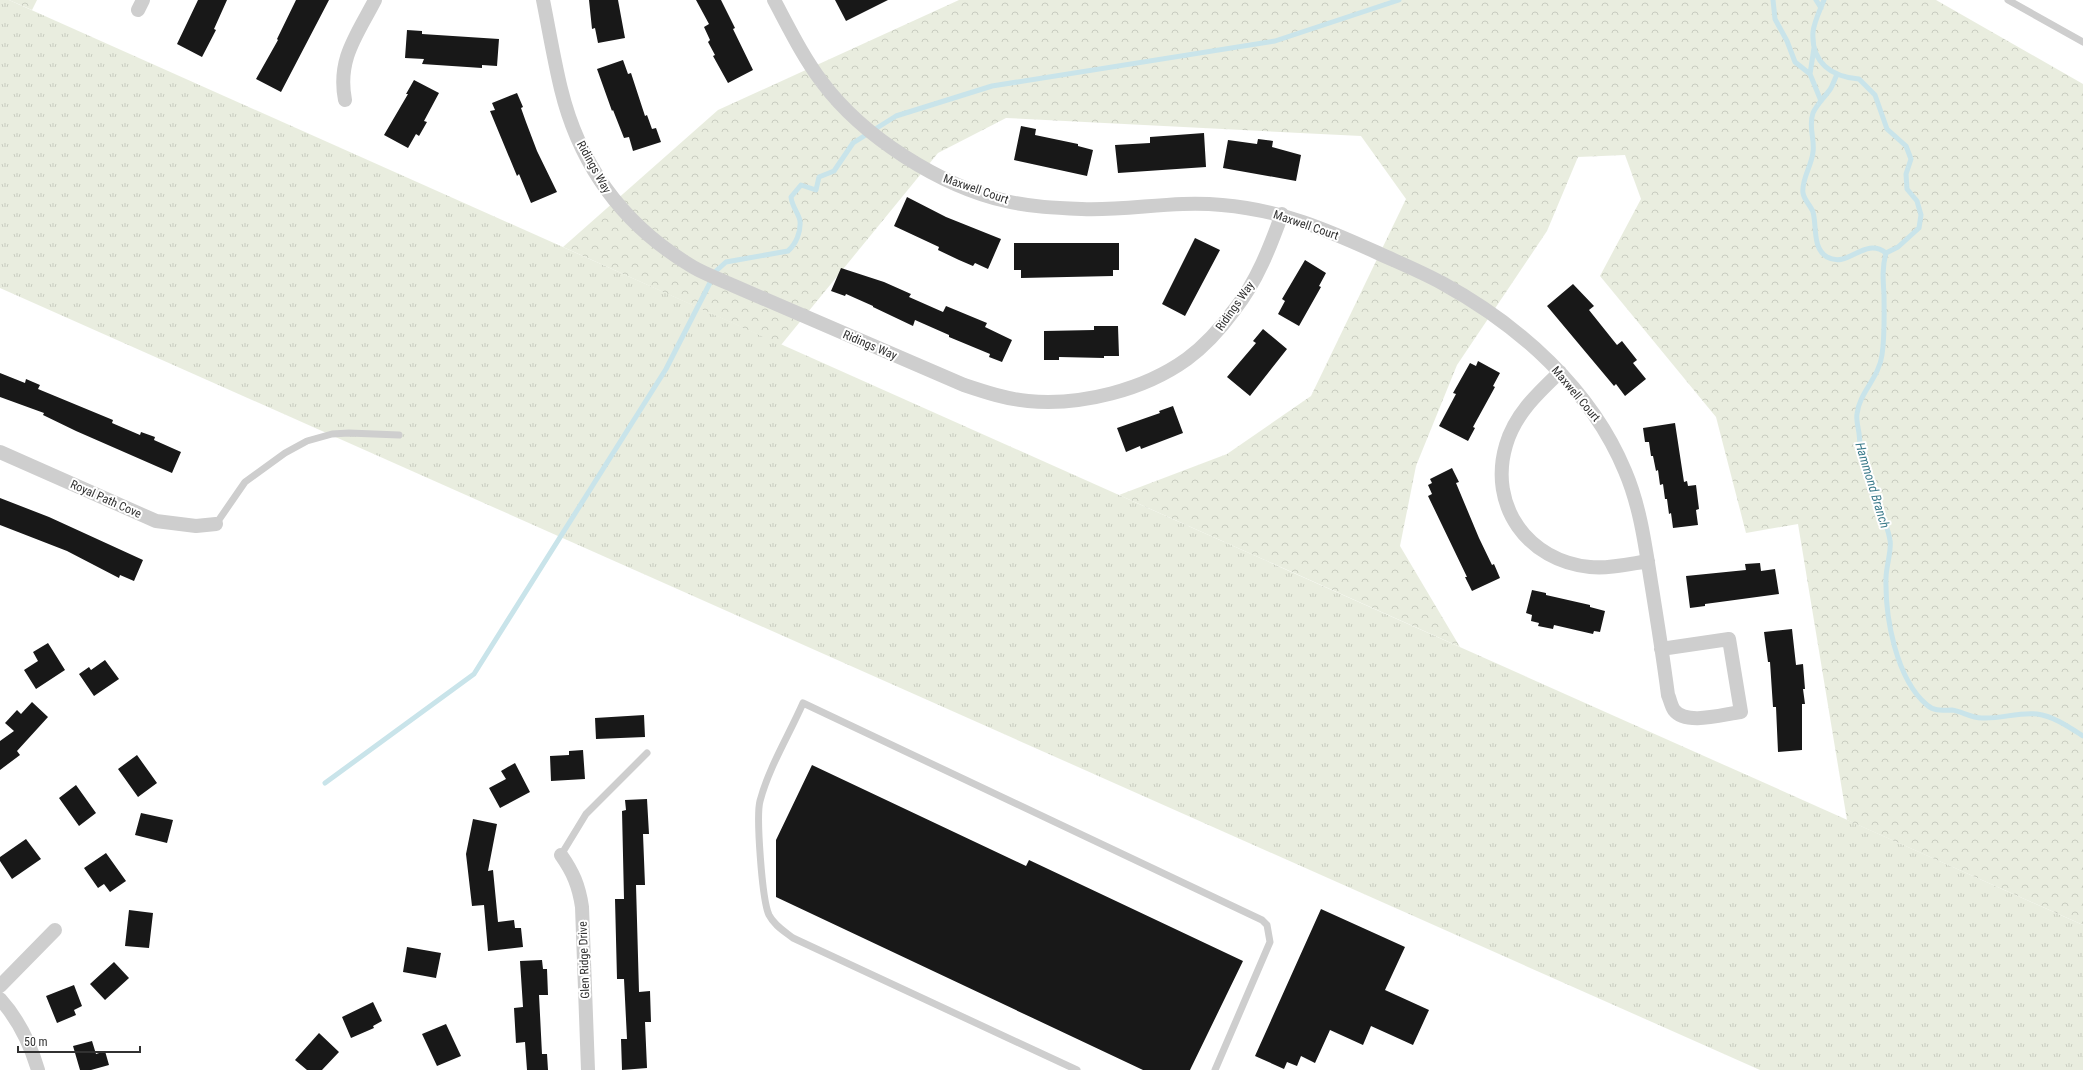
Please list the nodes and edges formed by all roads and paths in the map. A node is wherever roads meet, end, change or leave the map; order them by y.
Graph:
1 (375, 0) edge
2 (543, 0) edge
3 (774, 0) edge
4 (2008, 0) edge
5 (2083, 42) edge
6 (345, 100) dead end
7 (1282, 214) junction
8 (1560, 372) junction
9 (399, 436) dead end
10 (0, 452) edge
11 (216, 524) joint
12 (1648, 561) junction
13 (1661, 649) junction
14 (647, 753) dead end
15 (560, 855) joint
16 (54, 930) dead end
17 (0, 986) edge
18 (0, 999) edge
19 (38, 1070) edge
20 (588, 1070) edge
21 (1077, 1070) edge
22 (1215, 1070) edge

1 - 6 street
2 - 7 street, Ridings Way
3 - 7 street, Maxwell Court
4 - 5 lane
7 - 8 street, Maxwell Court
8 - 12 street, Maxwell Court
8 - 12 street
9 - 11 lane
10 - 11 street, Royal Path Cove
12 - 13 street, Maxwell Court
13 - 13 street, Maxwell Court
14 - 15 lane
15 - 20 street, Glen Ridge Drive
16 - 17 street
18 - 19 street
21 - 22 lane

